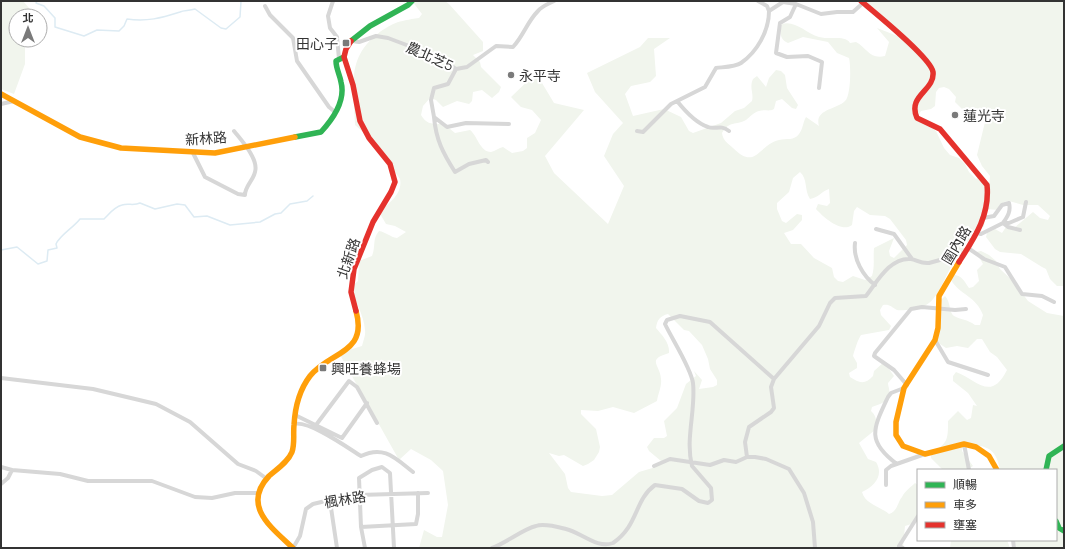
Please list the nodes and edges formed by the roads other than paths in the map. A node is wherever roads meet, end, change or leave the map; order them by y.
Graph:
1 (332, 1) edge
2 (412, 1) edge
3 (554, 1) edge
4 (758, 1) edge
5 (862, 2) edge
6 (796, 4) junction
7 (266, 6) dead end
8 (769, 11) junction
9 (352, 41) junction
10 (342, 58) junction
11 (456, 69) junction
12 (819, 88) dead end
13 (1, 94) edge
14 (15, 101) junction
15 (677, 101) junction
16 (1, 104) edge
17 (335, 112) junction
18 (434, 117) junction
19 (509, 124) dead end
20 (234, 131) dead end
21 (729, 131) dead end
22 (637, 132) dead end
23 (247, 146) junction
24 (193, 153) junction
25 (488, 162) dead end
26 (1026, 202) dead end
27 (983, 218) junction
28 (1002, 223) junction
29 (876, 229) dead end
30 (1020, 230) dead end
31 (977, 233) junction
32 (855, 243) dead end
33 (967, 250) junction
34 (912, 259) junction
35 (875, 285) junction
36 (1054, 302) dead end
37 (939, 307) junction
38 (966, 309) dead end
39 (935, 340) junction
40 (988, 375) dead end
41 (1, 378) edge
42 (774, 379) junction
43 (906, 387) junction
44 (367, 403) junction
45 (295, 415) junction
46 (377, 423) dead end
47 (294, 424) junction
48 (316, 425) junction
49 (964, 444) junction
50 (1064, 446) edge
51 (925, 454) junction
52 (747, 457) junction
53 (691, 462) junction
54 (897, 464) junction
55 (1, 466) edge
56 (654, 466) dead end
57 (969, 469) edge
58 (996, 469) edge
59 (1046, 469) edge
60 (12, 470) junction
61 (413, 472) dead end
62 (267, 479) junction
63 (1, 484) edge
64 (886, 485) dead end
65 (259, 493) junction
66 (392, 493) junction
67 (418, 493) junction
68 (428, 493) dead end
69 (359, 495) junction
70 (330, 501) junction
71 (917, 518) edge
72 (1057, 523) edge
73 (393, 524) junction
74 (361, 527) junction
75 (1064, 530) edge
76 (901, 547) edge
77 (293, 548) edge
78 (337, 548) edge
79 (365, 548) edge
80 (394, 548) edge
81 (492, 548) edge
82 (815, 548) edge

1 - 10 street
2 - 9 street
3 - 11 street, 農北芝5
4 - 8 street
5 - 6 street
5 - 27 street, 圍內路
6 - 8 street
6 - 12 street
7 - 17 street
8 - 15 street
9 - 10 street
9 - 11 street, 農北芝5
10 - 17 street, 新林路
10 - 45 street, 北新路
11 - 18 street
13 - 14 street, 新林路
14 - 16 street
14 - 24 street, 新林路
15 - 21 street
15 - 22 street
17 - 23 street, 新林路
18 - 19 street
18 - 25 street
20 - 23 street
23 - 24 street, 新林路
23 - 24 street
26 - 28 street
27 - 28 street
27 - 31 street, 圍內路
28 - 30 street
28 - 31 street
29 - 34 street
31 - 33 street, 圍內路
32 - 35 street
33 - 34 street
33 - 36 street
33 - 37 street, 圍內路
34 - 35 street
35 - 42 street
37 - 38 street
37 - 39 street, 圍內路
37 - 43 street
39 - 40 street
39 - 43 street, 圍內路
41 - 62 street
42 - 52 street
42 - 53 street
43 - 51 street, 圍內路
43 - 54 street
44 - 46 street
44 - 48 street
44 - 48 street
45 - 47 street, 北新路
45 - 48 street
47 - 61 street
47 - 62 street, 北新路
49 - 51 street
49 - 57 street
49 - 58 street
50 - 59 street
51 - 54 street
52 - 53 street
52 - 82 street
53 - 56 street
53 - 81 street
54 - 64 street
55 - 60 street
60 - 63 street
60 - 65 street
62 - 65 street, 北新路
65 - 77 street
66 - 67 street, 楓林路
66 - 69 street, 楓林路
66 - 69 street
66 - 73 street
67 - 68 street, 楓林路
67 - 73 street
69 - 70 street, 楓林路
69 - 74 street
70 - 77 street, 楓林路
70 - 78 street
71 - 76 street
72 - 75 street
73 - 74 street
73 - 80 street
74 - 79 street

